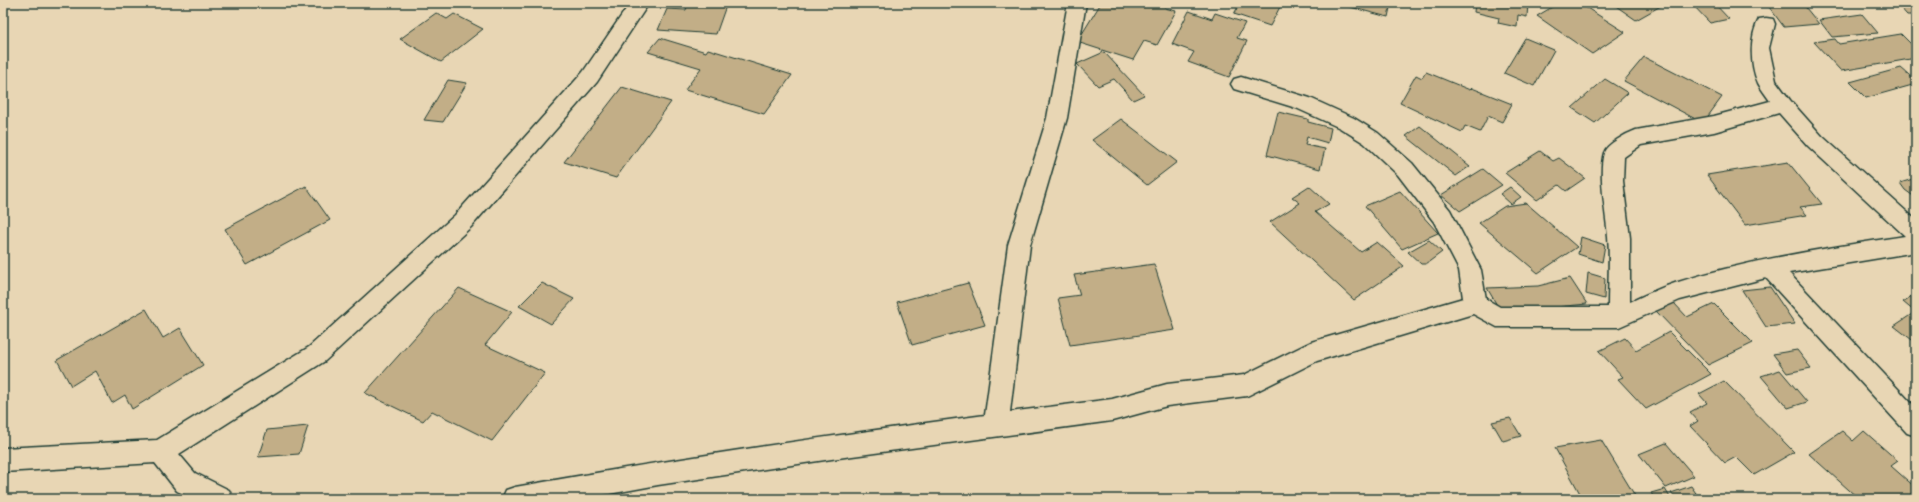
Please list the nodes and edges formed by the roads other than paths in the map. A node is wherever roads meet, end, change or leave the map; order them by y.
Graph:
1 (640, 3) edge
2 (1077, 3) edge
3 (1766, 24) dead end
4 (1241, 84) dead end
5 (1784, 105) junction
6 (1916, 233) edge
7 (1916, 243) edge
8 (1771, 269) junction
9 (1474, 304) junction
10 (1619, 317) junction
11 (1916, 425) edge
12 (996, 426) junction
13 (161, 451) junction
14 (3, 460) edge
15 (220, 499) edge
16 (515, 499) edge

1 - 13 street
2 - 12 street
3 - 5 street
4 - 9 street
5 - 6 street
5 - 10 street
7 - 8 street
8 - 10 street
8 - 11 street
9 - 10 street
9 - 12 street
12 - 16 street
13 - 14 street
13 - 15 street

